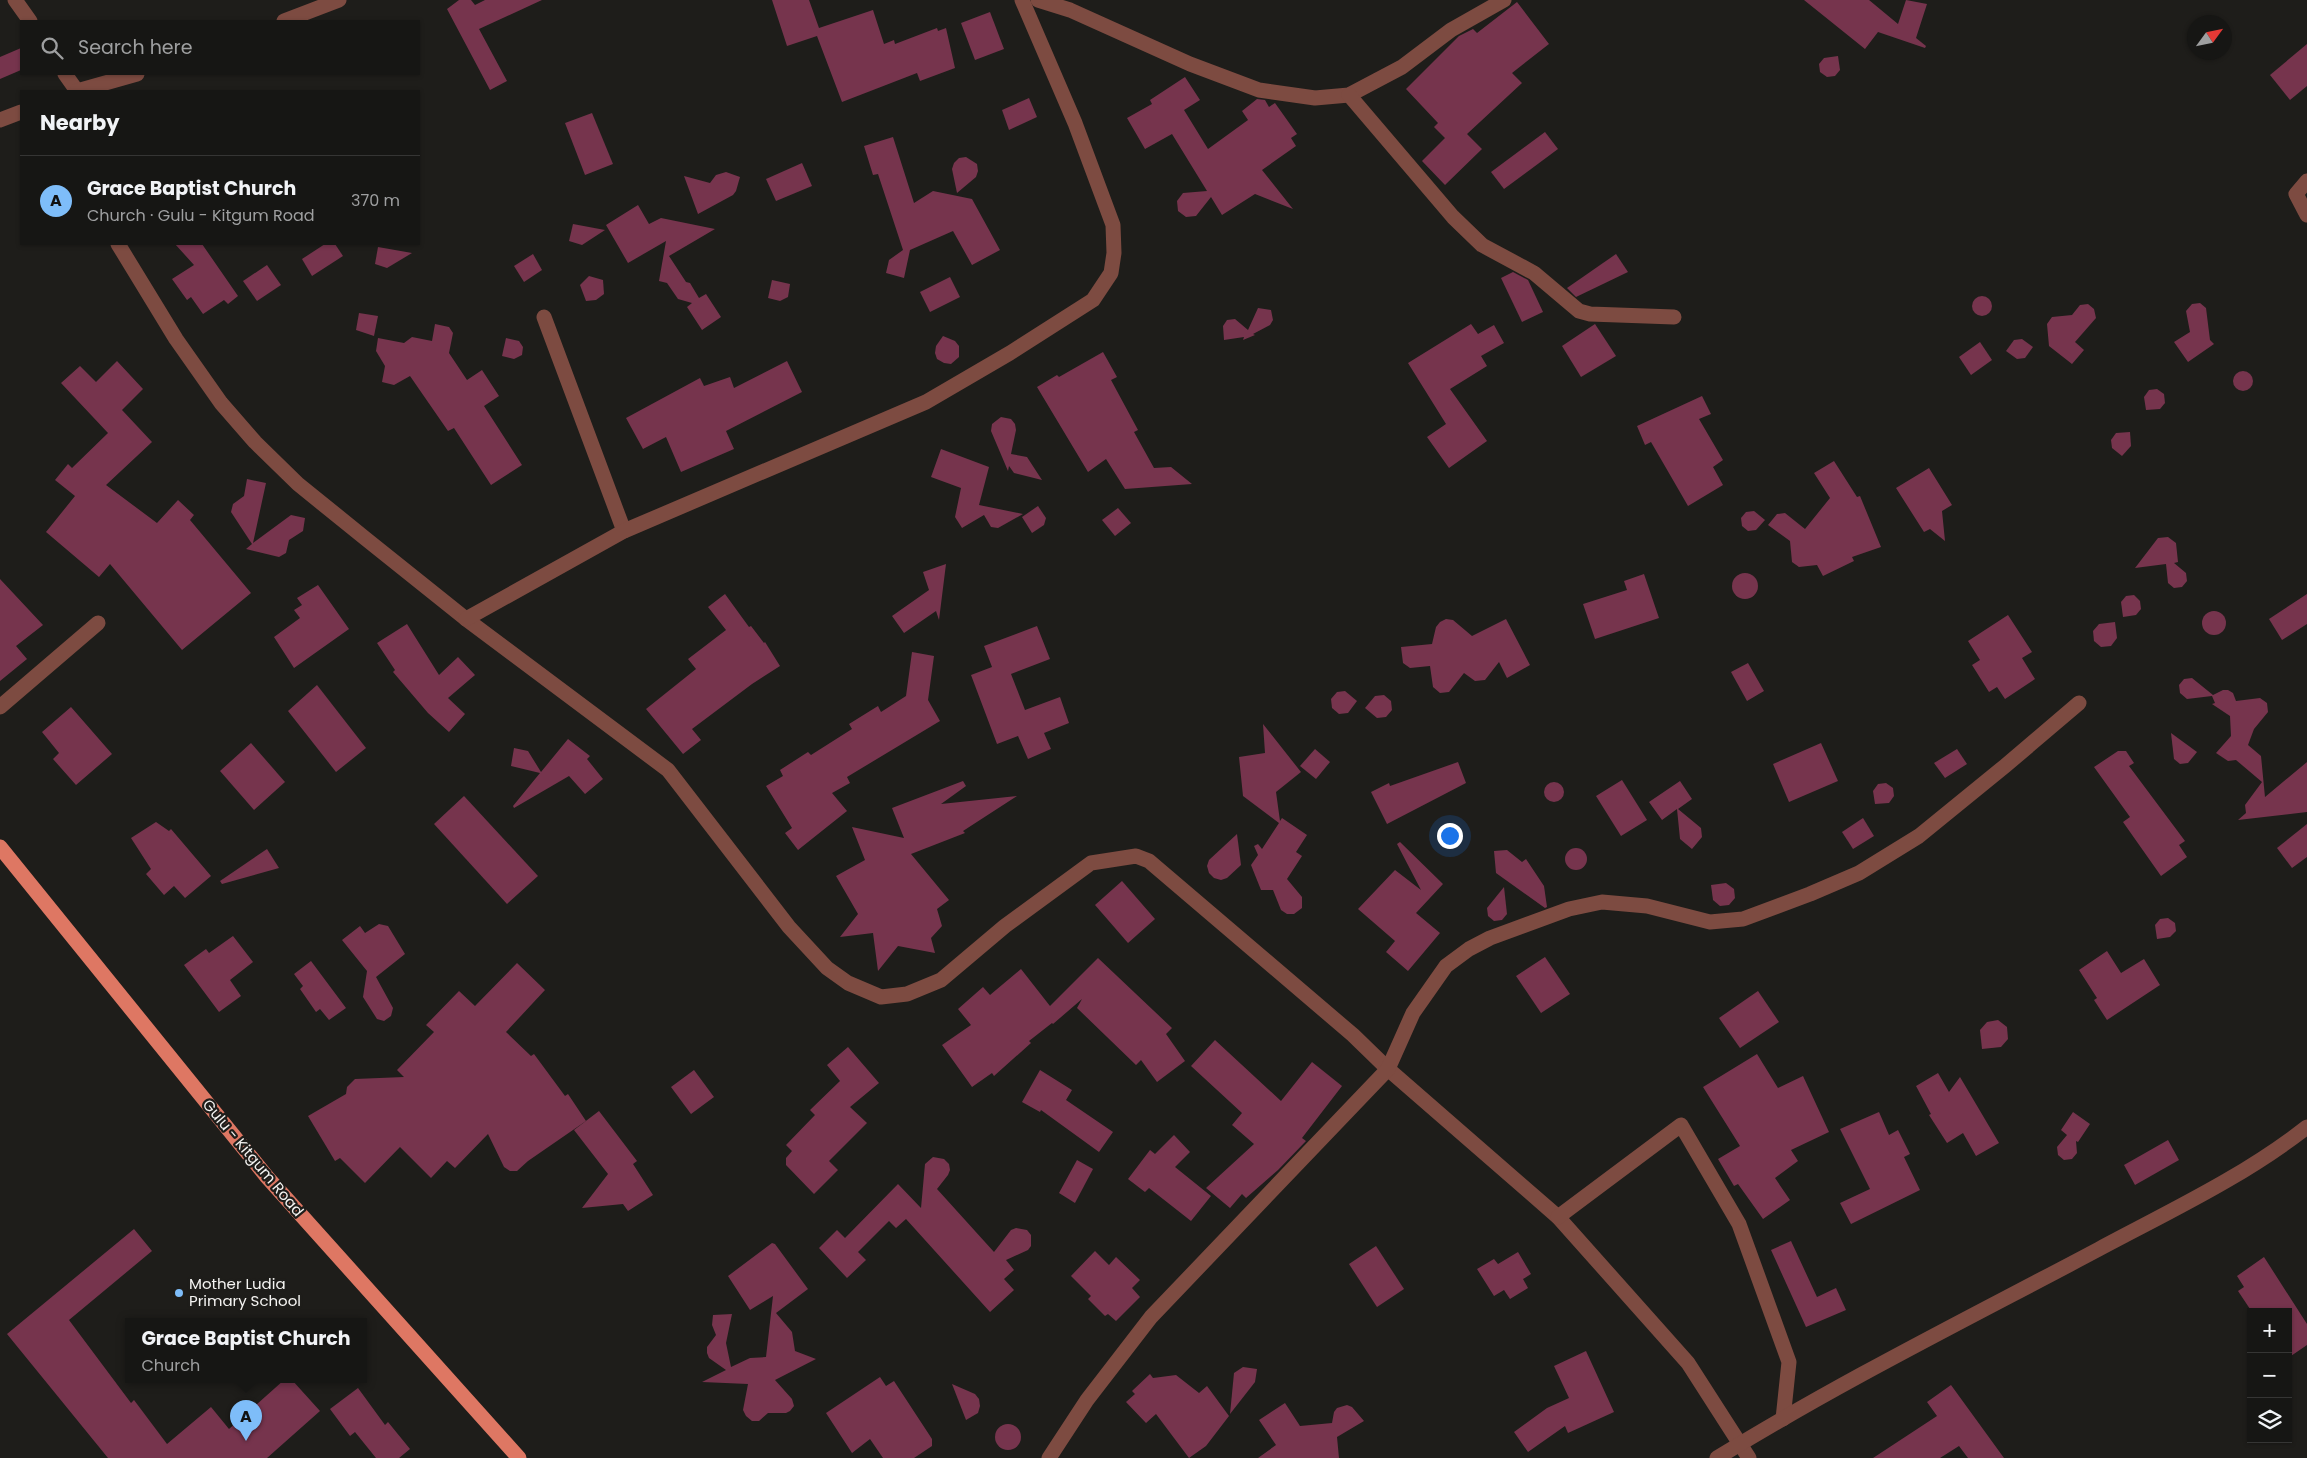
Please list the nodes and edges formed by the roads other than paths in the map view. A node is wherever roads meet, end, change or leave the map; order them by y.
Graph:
1 (15, 0) edge
2 (339, 0) edge
3 (1022, 0) edge
4 (1038, 0) edge
5 (1504, 0) edge
6 (29, 20) edge
7 (287, 20) edge
8 (66, 75) edge
9 (133, 75) edge
10 (76, 90) edge
11 (81, 90) edge
12 (1349, 95) junction
13 (20, 112) edge
14 (0, 120) edge
15 (2307, 182) edge
16 (2307, 215) edge
17 (119, 245) edge
18 (544, 317) dead end
19 (1674, 317) dead end
20 (624, 532) junction
21 (466, 619) junction
22 (98, 623) dead end
23 (2078, 703) dead end
24 (0, 707) edge
25 (0, 847) edge
26 (1388, 1068) junction
27 (2307, 1127) edge
28 (1558, 1217) junction
29 (1783, 1419) junction
30 (1741, 1443) junction
31 (519, 1458) edge
32 (1049, 1458) edge
33 (1717, 1458) edge
34 (1749, 1458) edge

1 - 6 street
2 - 7 street
3 - 20 street
4 - 12 street
5 - 12 street
8 - 10 street
9 - 11 street
12 - 19 street
13 - 14 street
15 - 16 street
17 - 21 street
18 - 20 street
20 - 21 street
21 - 26 street
22 - 24 street
23 - 26 street
25 - 31 main road, Gulu - Kitgum Road
26 - 28 street
26 - 32 street
27 - 29 street
28 - 29 street
28 - 30 street
29 - 30 street
30 - 33 street
30 - 34 street

